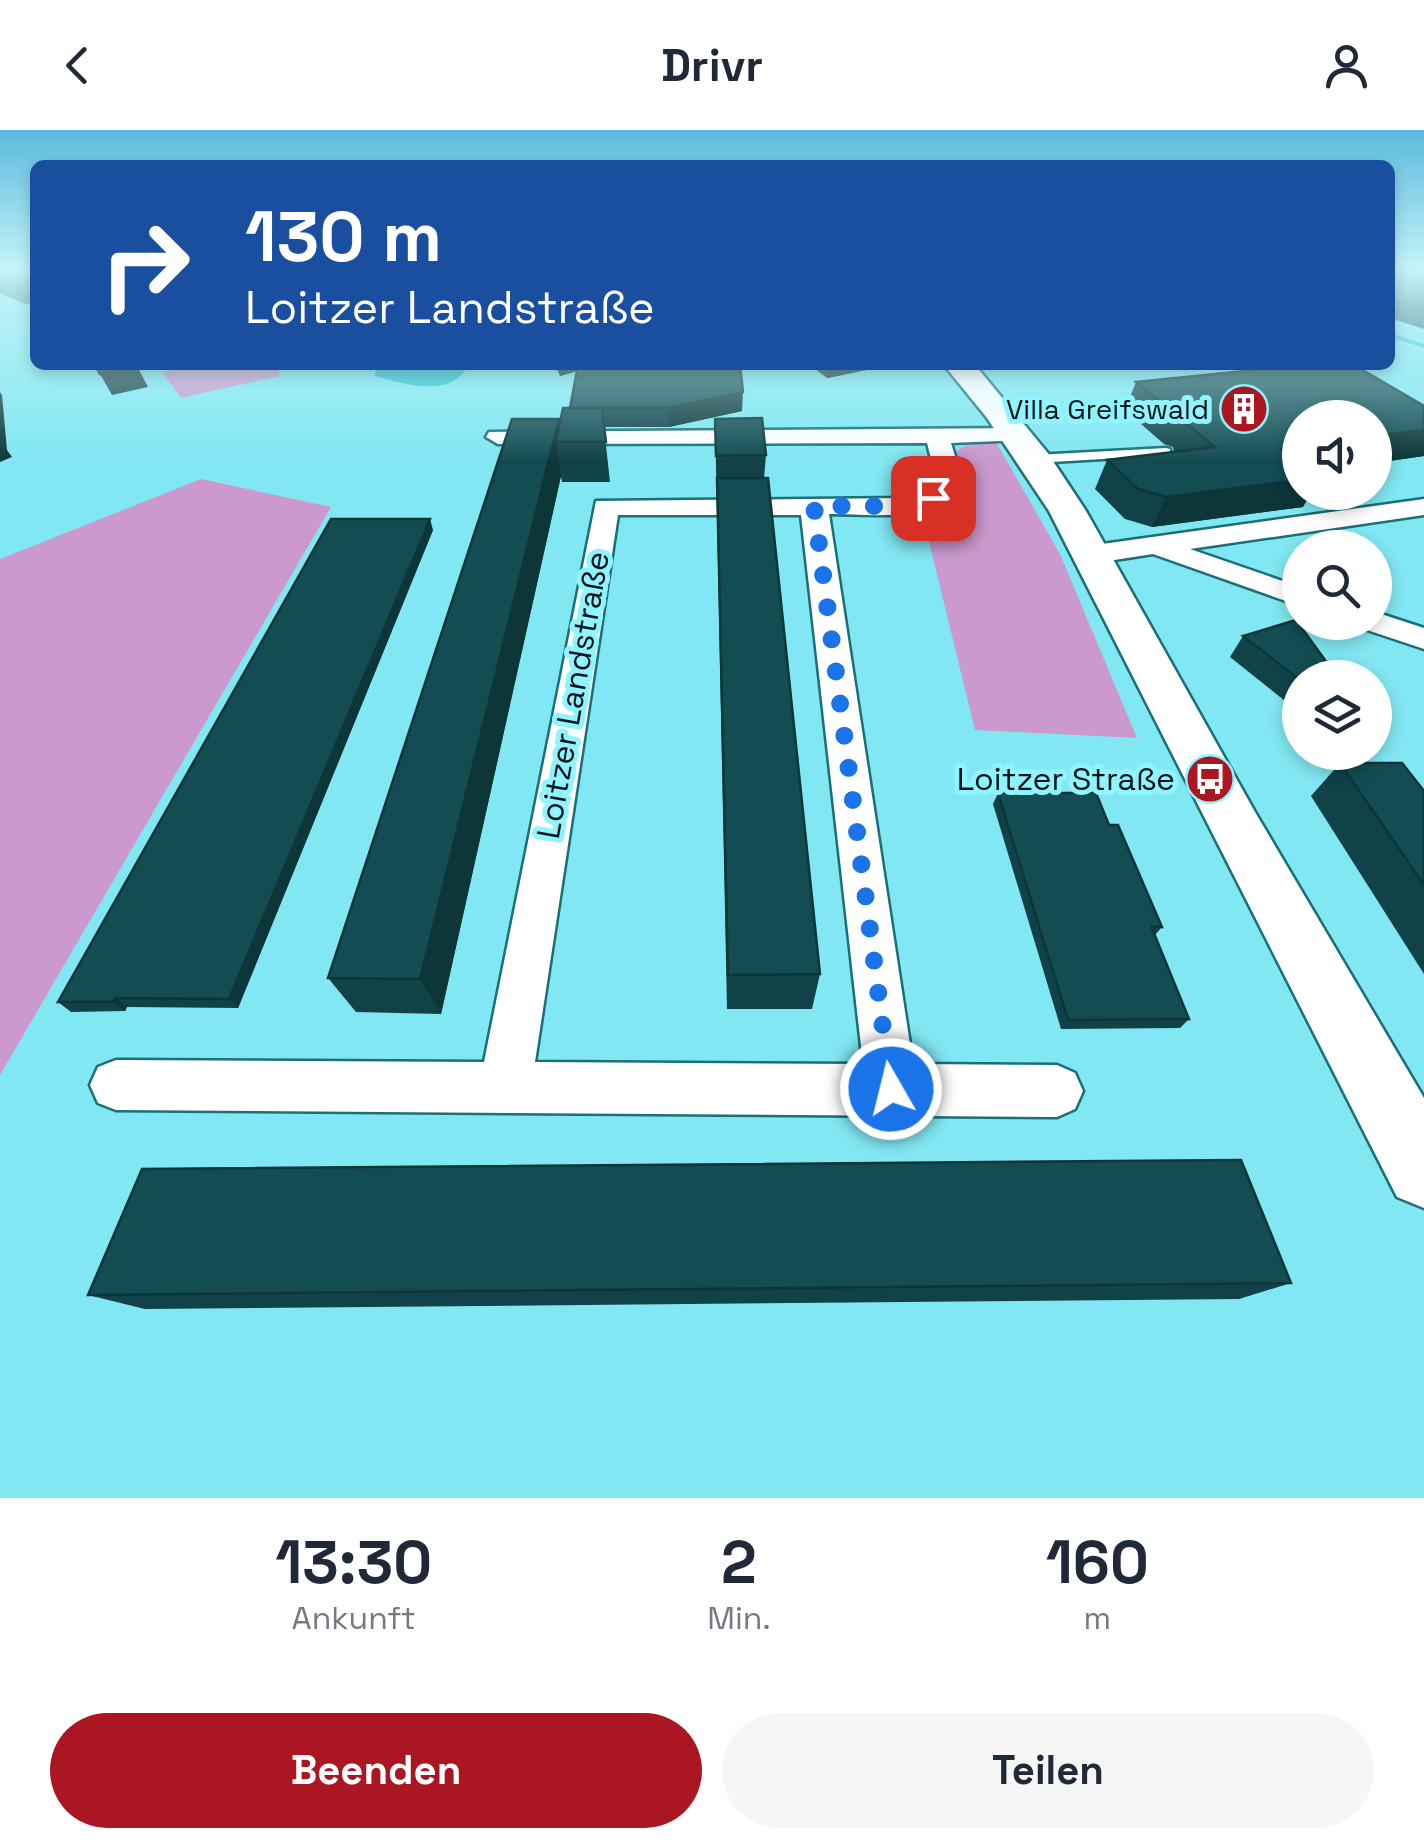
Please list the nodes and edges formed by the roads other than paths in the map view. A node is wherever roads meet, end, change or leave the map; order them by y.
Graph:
1 (963, 370) edge
2 (937, 435) junction
3 (498, 436) dead end
4 (1027, 447) junction
5 (1166, 452) edge
6 (814, 506) junction
7 (1424, 507) edge
8 (1156, 548) junction
9 (1094, 554) junction
10 (1282, 590) edge
11 (1392, 628) edge
12 (1424, 639) edge
13 (116, 1086) dead end
14 (505, 1088) junction
15 (891, 1089) junction
16 (1057, 1091) dead end
17 (1424, 1170) edge

1 - 4 main road
2 - 3 street
2 - 4 street
2 - 6 street, Loitzer Landstraße
4 - 5 lane
4 - 9 main road
6 - 14 street, Loitzer Landstraße
6 - 15 street
7 - 8 street
8 - 9 street
8 - 10 street
9 - 17 main road
11 - 12 street
13 - 14 street
14 - 15 street
15 - 16 street

